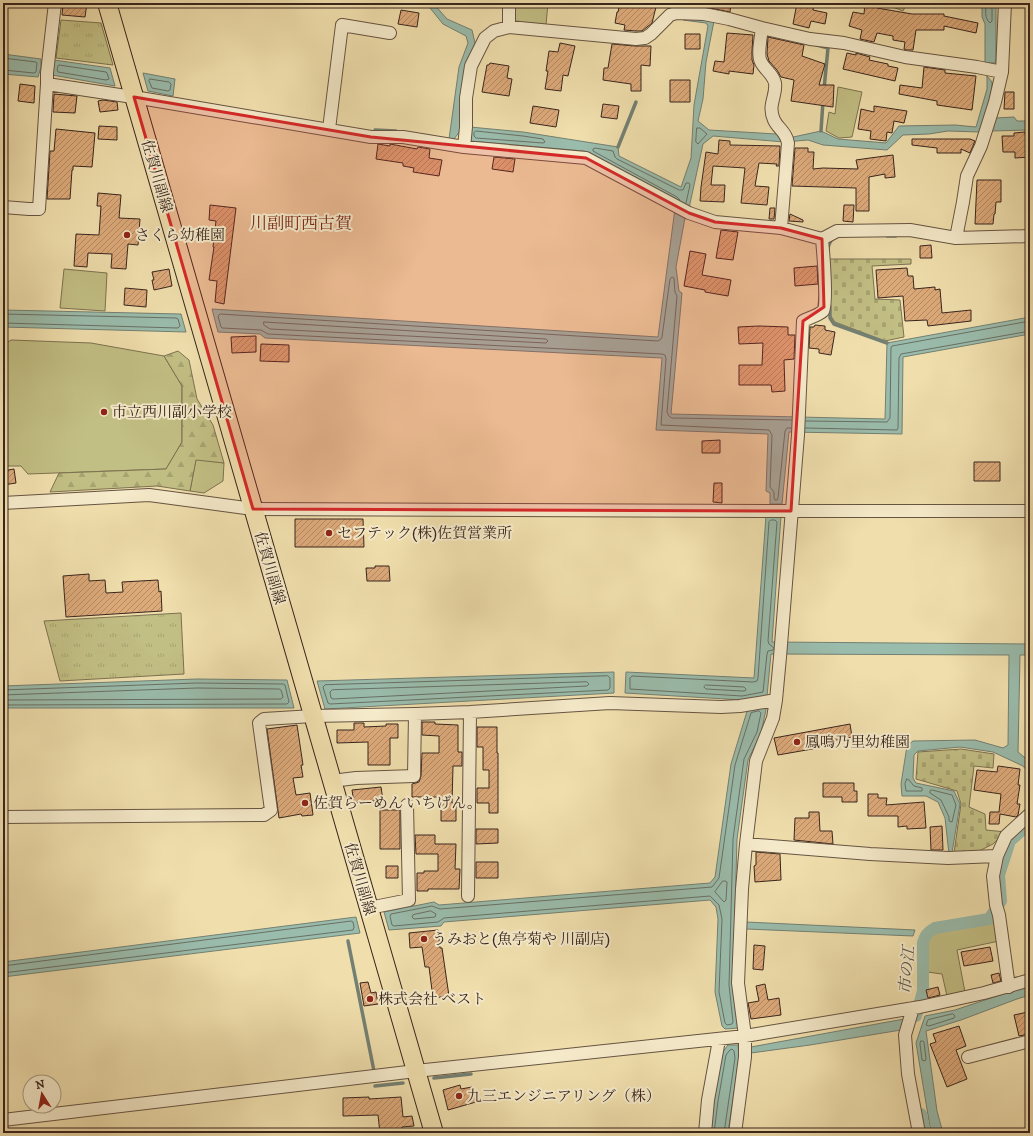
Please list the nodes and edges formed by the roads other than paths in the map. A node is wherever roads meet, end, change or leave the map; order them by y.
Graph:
1 (55, 3) edge
2 (107, 3) edge
3 (510, 3) edge
4 (1005, 3) edge
5 (669, 9) edge
6 (509, 27) junction
7 (762, 28) junction
8 (390, 33) dead end
9 (1002, 72) junction
10 (47, 84) junction
11 (134, 97) junction
12 (329, 129) junction
13 (464, 147) junction
14 (3, 207) edge
15 (782, 228) junction
16 (1030, 236) edge
17 (956, 238) junction
18 (822, 239) junction
19 (3, 503) edge
20 (253, 509) junction
21 (791, 511) junction
22 (1030, 511) edge
23 (776, 700) junction
24 (470, 712) junction
25 (415, 714) junction
26 (313, 716) junction
27 (332, 781) junction
28 (407, 805) dead end
29 (1030, 814) edge
30 (3, 817) edge
31 (746, 844) junction
32 (997, 856) junction
33 (468, 896) dead end
34 (369, 908) junction
35 (1030, 980) edge
36 (1009, 987) junction
37 (917, 1007) junction
38 (745, 1036) junction
39 (719, 1040) junction
40 (1030, 1041) edge
41 (968, 1057) dead end
42 (416, 1071) junction
43 (3, 1120) edge
44 (434, 1133) edge
45 (705, 1133) edge
46 (735, 1133) edge
47 (919, 1133) edge

1 - 10 street
2 - 11 main road, 佐賀川副線
3 - 6 street
4 - 9 street
5 - 6 street
5 - 7 street
6 - 13 street
7 - 9 street
7 - 15 street
8 - 12 street
9 - 17 street
10 - 11 street
10 - 14 street
11 - 12 street
11 - 20 main road, 佐賀川副線
12 - 13 street
13 - 15 street
15 - 18 street
16 - 17 street
17 - 18 street
18 - 21 street
19 - 20 street
20 - 21 street
20 - 26 main road, 佐賀川副線
21 - 22 street
21 - 23 street
23 - 24 street
23 - 31 street
24 - 25 street
24 - 33 street
25 - 26 street
25 - 27 street
26 - 27 main road, 佐賀川副線
26 - 30 street
27 - 34 main road, 佐賀川副線
28 - 34 street
29 - 32 street
31 - 32 street
31 - 38 street
32 - 36 street
34 - 42 main road, 佐賀川副線
35 - 36 street
36 - 37 street
37 - 38 street
37 - 47 street
38 - 39 street
38 - 46 street
39 - 42 street
39 - 45 street
40 - 41 street
42 - 43 street
42 - 44 main road, 佐賀川副線

